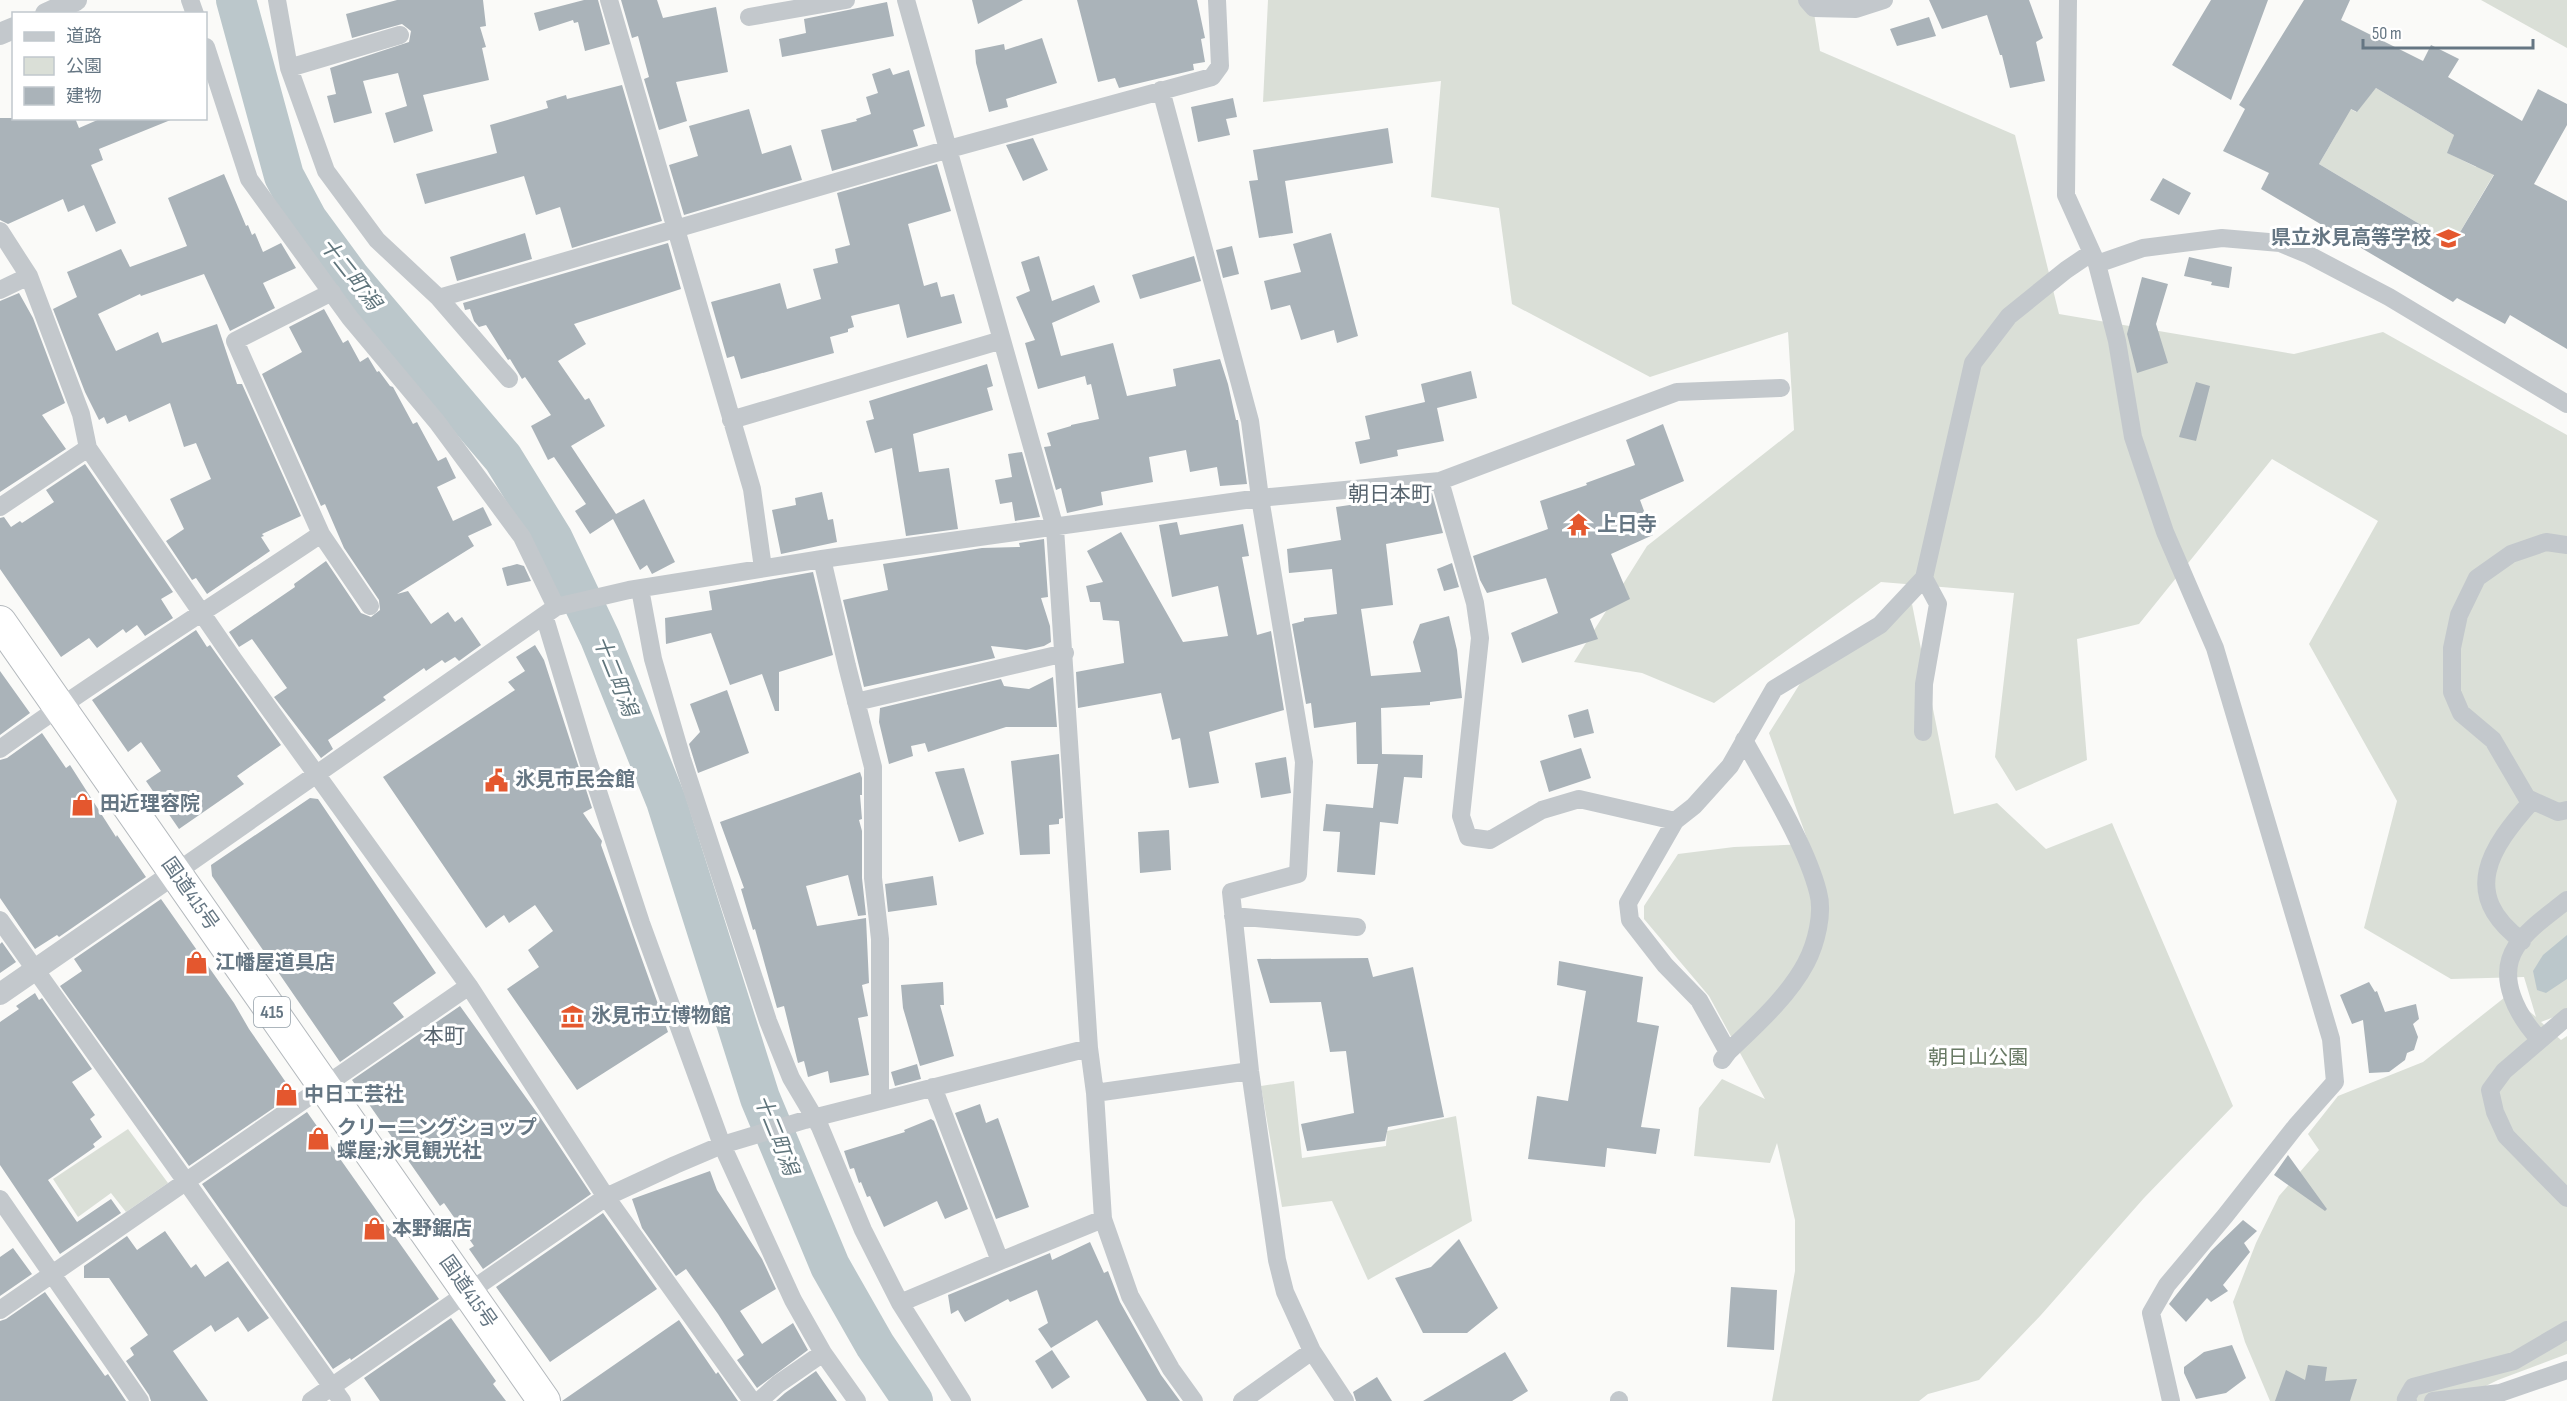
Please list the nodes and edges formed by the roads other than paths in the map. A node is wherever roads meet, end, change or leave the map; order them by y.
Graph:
1 (76, 0) edge
2 (277, 0) edge
3 (609, 0) edge
4 (846, 0) edge
5 (906, 0) edge
6 (1217, 0) edge
7 (1807, 0) edge
8 (1884, 0) edge
9 (2068, 0) edge
10 (50, 12) edge
11 (749, 16) dead end
12 (400, 35) dead end
13 (207, 50) edge
14 (289, 68) junction
15 (1161, 90) junction
16 (949, 148) junction
17 (676, 229) junction
18 (0, 231) edge
19 (2094, 258) junction
20 (29, 276) junction
21 (0, 290) edge
22 (332, 292) junction
23 (439, 298) junction
24 (1002, 340) junction
25 (509, 379) dead end
26 (1781, 388) dead end
27 (2567, 404) edge
28 (732, 420) junction
29 (88, 448) junction
30 (1440, 481) junction
31 (1260, 498) junction
32 (0, 507) edge
33 (1055, 528) junction
34 (321, 534) junction
35 (2567, 545) edge
36 (822, 559) junction
37 (763, 568) junction
38 (1924, 578) junction
39 (635, 589) junction
40 (370, 606) dead end
41 (550, 611) junction
42 (202, 614) junction
43 (0, 622) edge
44 (1065, 653) junction
45 (856, 702) junction
46 (59, 707) junction
47 (1923, 732) dead end
48 (1744, 740) junction
49 (0, 749) edge
50 (316, 773) junction
51 (2532, 801) junction
52 (2567, 810) edge
53 (1675, 821) junction
54 (175, 873) junction
55 (2567, 900) edge
56 (1233, 915) junction
57 (0, 920) edge
58 (1357, 927) dead end
59 (2522, 941) junction
60 (35, 969) junction
61 (469, 986) junction
62 (0, 994) edge
63 (2567, 1017) edge
64 (2539, 1039) junction
65 (1089, 1048) junction
66 (1250, 1071) junction
67 (325, 1087) junction
68 (933, 1087) junction
69 (1095, 1093) junction
70 (880, 1100) junction
71 (810, 1119) junction
72 (731, 1142) junction
73 (186, 1182) junction
74 (606, 1197) junction
75 (2567, 1198) edge
76 (0, 1199) edge
77 (1103, 1219) junction
78 (1000, 1261) junction
79 (52, 1274) junction
80 (468, 1292) junction
81 (900, 1303) junction
82 (0, 1310) edge
83 (2567, 1330) edge
84 (1312, 1351) junction
85 (823, 1353) junction
86 (2567, 1370) edge
87 (337, 1394) edge
88 (140, 1401) edge
89 (311, 1401) edge
90 (544, 1401) edge
91 (752, 1401) edge
92 (759, 1401) edge
93 (857, 1401) edge
94 (962, 1401) edge
95 (1194, 1401) edge
96 (1242, 1401) edge
97 (1345, 1401) edge
98 (2171, 1401) edge
99 (2408, 1401) edge
100 (2433, 1401) edge

1 - 10 street
2 - 14 street
3 - 17 street
4 - 11 street
5 - 16 street
6 - 15 street
7 - 8 street
9 - 19 street
12 - 14 street
13 - 22 street
14 - 23 street
15 - 16 street
15 - 31 street
16 - 17 street
16 - 24 street
17 - 23 street
17 - 28 street
18 - 20 street
19 - 27 street
19 - 38 street
19 - 98 street
20 - 21 street
20 - 29 street
22 - 34 street
22 - 41 street
23 - 25 street
24 - 28 street
24 - 33 street
26 - 30 street
28 - 37 street
29 - 32 street
29 - 42 street
30 - 31 street
30 - 53 street
31 - 33 street
31 - 56 street
33 - 36 street
33 - 44 street
34 - 40 street
34 - 42 street
35 - 51 street
36 - 37 street
36 - 45 street
37 - 39 street
38 - 47 street
38 - 48 street
39 - 41 street
39 - 71 street
41 - 50 street
41 - 72 street
42 - 46 street
42 - 50 street
43 - 46 highway, 国道415号 / 415
44 - 45 street
44 - 65 street
45 - 70 street
46 - 49 street
46 - 54 highway, 国道415号 / 415
48 - 53 street
48 - 53 street
50 - 54 street
50 - 61 street
51 - 52 street
51 - 59 street
54 - 60 street
54 - 67 highway, 国道415号 / 415
55 - 59 street
56 - 58 street
56 - 66 street
57 - 60 street
59 - 64 street
60 - 62 street
60 - 73 street
61 - 67 street
61 - 74 street
63 - 64 street
64 - 75 street
65 - 68 street
65 - 69 street
66 - 69 street
66 - 84 street
67 - 73 street
67 - 80 highway, 国道415号 / 415
68 - 70 street
68 - 78 street
69 - 77 street
70 - 71 street
71 - 72 street
71 - 81 street
72 - 74 street
72 - 85 street
73 - 79 street
73 - 87 street
74 - 80 street
74 - 91 street
76 - 79 street
77 - 78 street
77 - 95 street
78 - 81 street
79 - 82 street
79 - 88 street
80 - 87 street
80 - 90 highway, 国道415号 / 415
81 - 94 street
83 - 99 street
84 - 96 street
84 - 97 street
85 - 92 street
85 - 93 street
86 - 100 street
87 - 89 street

